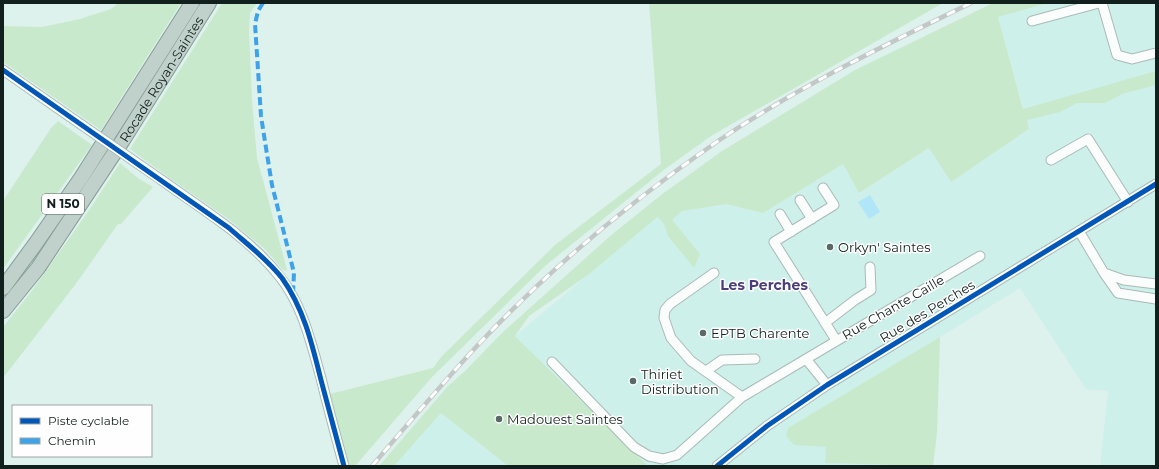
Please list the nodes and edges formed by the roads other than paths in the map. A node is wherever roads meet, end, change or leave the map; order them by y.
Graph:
1 (192, 3) edge
2 (209, 3) edge
3 (1100, 3) edge
4 (1032, 21) dead end
5 (1156, 53) edge
6 (3, 70) edge
7 (1051, 160) dead end
8 (1156, 184) edge
9 (823, 188) dead end
10 (800, 200) dead end
11 (1128, 202) junction
12 (780, 214) dead end
13 (812, 219) junction
14 (1080, 231) junction
15 (791, 232) junction
16 (980, 256) dead end
17 (870, 267) dead end
18 (714, 273) dead end
19 (1104, 273) junction
20 (1156, 284) edge
21 (3, 288) edge
22 (1156, 299) edge
23 (3, 311) edge
24 (825, 323) junction
25 (836, 340) junction
26 (755, 359) dead end
27 (806, 359) junction
28 (552, 362) dead end
29 (706, 371) junction
30 (827, 385) junction
31 (742, 397) junction
32 (344, 466) edge
33 (716, 466) edge

1 - 21 highway, Rocade Royan-Saintes / N 150
2 - 23 highway, Rocade Royan-Saintes / N 150
3 - 4 street
3 - 5 street
6 - 32 street, bridge
7 - 11 street
8 - 11 street, Rue des Perches
9 - 13 street
10 - 13 street
11 - 14 street, Rue des Perches
12 - 15 street
13 - 15 street
14 - 19 street
14 - 30 street, Rue des Perches
15 - 24 street
16 - 25 street, Rue Chante Caille
17 - 24 street
18 - 29 street
19 - 20 street
19 - 22 street
24 - 25 street
25 - 27 street, Rue Chante Caille
26 - 29 street
27 - 30 street
27 - 31 street, Rue Chante Caille
28 - 31 street, Rue Chante Caille
29 - 31 street
30 - 33 street, Rue des Perches

